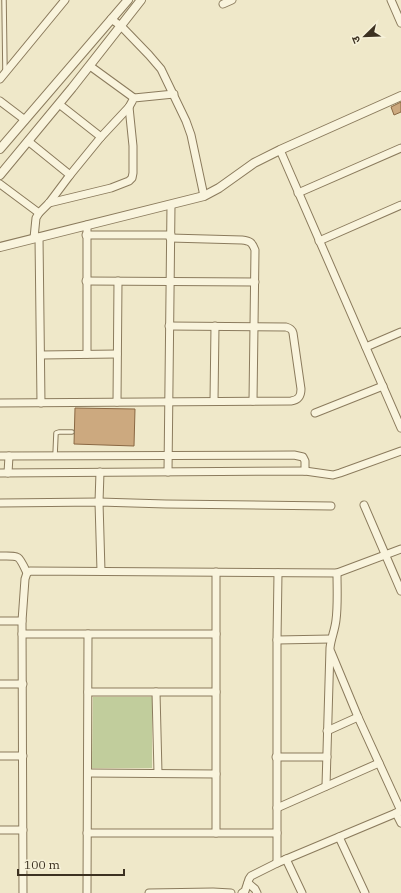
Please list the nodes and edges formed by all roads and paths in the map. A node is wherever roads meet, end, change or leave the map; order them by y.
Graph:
1 (4, 0) edge
2 (65, 0) edge
3 (128, 0) edge
4 (141, 0) edge
5 (232, 0) edge
6 (391, 0) edge
7 (224, 4) dead end
8 (111, 19) junction
9 (401, 23) edge
10 (121, 26) junction
11 (90, 66) junction
12 (5, 73) junction
13 (0, 79) edge
14 (174, 94) junction
15 (401, 96) edge
16 (134, 98) junction
17 (0, 101) edge
18 (59, 104) junction
19 (129, 107) junction
20 (25, 120) junction
21 (101, 137) junction
22 (28, 141) junction
23 (401, 148) edge
24 (0, 149) edge
25 (280, 150) junction
26 (0, 175) edge
27 (70, 175) junction
28 (0, 184) edge
29 (298, 193) junction
30 (204, 196) junction
31 (49, 203) junction
32 (171, 205) junction
33 (401, 205) edge
34 (39, 213) junction
35 (87, 226) junction
36 (86, 236) junction
37 (170, 237) junction
38 (36, 238) junction
39 (319, 241) junction
40 (0, 247) edge
41 (86, 281) junction
42 (118, 281) junction
43 (170, 281) junction
44 (254, 282) junction
45 (170, 326) junction
46 (215, 326) junction
47 (254, 326) junction
48 (401, 332) edge
49 (366, 347) junction
50 (87, 354) junction
51 (117, 354) junction
52 (40, 355) junction
53 (383, 386) junction
54 (169, 401) junction
55 (214, 401) junction
56 (253, 401) junction
57 (117, 402) junction
58 (0, 403) edge
59 (41, 403) junction
60 (315, 413) dead end
61 (398, 413) edge
62 (401, 428) edge
63 (72, 432) dead end
64 (401, 451) edge
65 (0, 456) edge
66 (9, 456) junction
67 (55, 456) junction
68 (168, 456) junction
69 (305, 471) junction
70 (100, 472) junction
71 (168, 472) junction
72 (4, 473) edge
73 (99, 502) junction
74 (0, 503) edge
75 (364, 505) dead end
76 (331, 506) dead end
77 (401, 549) edge
78 (386, 555) junction
79 (0, 556) edge
80 (100, 572) junction
81 (216, 572) junction
82 (27, 573) junction
83 (278, 573) junction
84 (337, 574) junction
85 (401, 591) edge
86 (0, 621) edge
87 (22, 621) junction
88 (22, 634) junction
89 (88, 634) junction
90 (216, 634) junction
91 (331, 639) junction
92 (277, 640) junction
93 (330, 648) junction
94 (0, 684) edge
95 (23, 684) junction
96 (88, 692) junction
97 (156, 692) junction
98 (216, 692) junction
99 (358, 717) junction
100 (327, 731) junction
101 (0, 756) edge
102 (23, 756) junction
103 (276, 757) junction
104 (327, 757) junction
105 (379, 763) junction
106 (88, 773) junction
107 (158, 773) junction
108 (216, 774) junction
109 (326, 786) junction
110 (277, 808) junction
111 (399, 811) edge
112 (401, 823) edge
113 (0, 830) edge
114 (23, 830) junction
115 (88, 833) junction
116 (216, 833) junction
117 (277, 833) junction
118 (339, 837) junction
119 (286, 859) junction
120 (276, 863) junction
121 (248, 883) junction
122 (213, 892) edge
123 (23, 893) edge
124 (87, 893) edge
125 (149, 893) edge
126 (153, 893) edge
127 (231, 893) edge
128 (242, 893) edge
129 (257, 893) edge
130 (302, 893) edge
131 (364, 893) edge

1 - 12 lane
2 - 12 street
3 - 8 street
4 - 10 street
5 - 7 street
6 - 9 street
8 - 10 street
8 - 20 street
10 - 11 street
10 - 14 street
11 - 16 street
11 - 18 street
12 - 13 street
14 - 16 street
14 - 30 street
15 - 25 street
16 - 19 street
17 - 20 street
18 - 21 street
18 - 22 street
19 - 21 street
19 - 31 street
20 - 24 street
21 - 27 street
22 - 26 street
22 - 27 street
23 - 29 street
25 - 29 street
25 - 30 street
27 - 31 street
28 - 34 street
29 - 39 street
30 - 32 street
31 - 34 street
32 - 35 street
32 - 37 street
33 - 39 street
34 - 38 street
35 - 36 street
35 - 38 street
36 - 37 street
36 - 41 street
37 - 43 street
37 - 44 street
38 - 40 street
38 - 52 street
39 - 49 street
41 - 42 street
41 - 50 street
42 - 43 street
42 - 51 street
43 - 44 street
43 - 45 street
44 - 47 street
45 - 46 street
45 - 54 street
46 - 47 street
46 - 55 street
47 - 56 street
47 - 56 street
48 - 49 street
49 - 53 street
50 - 51 street
50 - 52 street
51 - 57 street
52 - 59 street
53 - 60 street
53 - 61 street
54 - 55 street
54 - 57 street
54 - 68 street
55 - 56 street
57 - 59 street
58 - 59 street
61 - 62 street
63 - 67 lane
64 - 69 street
65 - 66 street
66 - 67 street
66 - 72 street
67 - 68 street
68 - 69 street
68 - 71 street
69 - 71 street
70 - 71 street
70 - 72 street
70 - 73 street
73 - 74 street
73 - 76 street
73 - 80 street
75 - 78 street
77 - 78 street
78 - 84 street
78 - 85 street
79 - 82 street
80 - 81 street
80 - 82 street
81 - 83 street
81 - 90 street
82 - 87 street
83 - 84 street
83 - 92 street
84 - 91 street
86 - 87 street
87 - 88 street
88 - 89 street
88 - 95 street
89 - 90 street
89 - 96 street
90 - 98 street
91 - 92 street
91 - 93 street
92 - 103 street
93 - 99 street
93 - 100 street
94 - 95 street
95 - 102 street
96 - 97 street
96 - 106 street
97 - 98 street
97 - 107 street
98 - 108 street
99 - 100 street
99 - 105 street
100 - 104 street
101 - 102 street
102 - 114 street
103 - 104 street
103 - 110 street
104 - 109 street
105 - 109 street
105 - 111 street
106 - 107 street
106 - 115 street
107 - 108 street
108 - 116 street
109 - 110 street
110 - 117 street
111 - 112 street
111 - 118 street
113 - 114 street
114 - 123 street
115 - 116 street
115 - 124 street
116 - 117 street
117 - 120 street
118 - 119 street
118 - 131 street
119 - 120 street
119 - 130 street
120 - 121 street
121 - 128 street
121 - 129 street
122 - 126 street
122 - 127 street
125 - 126 street

